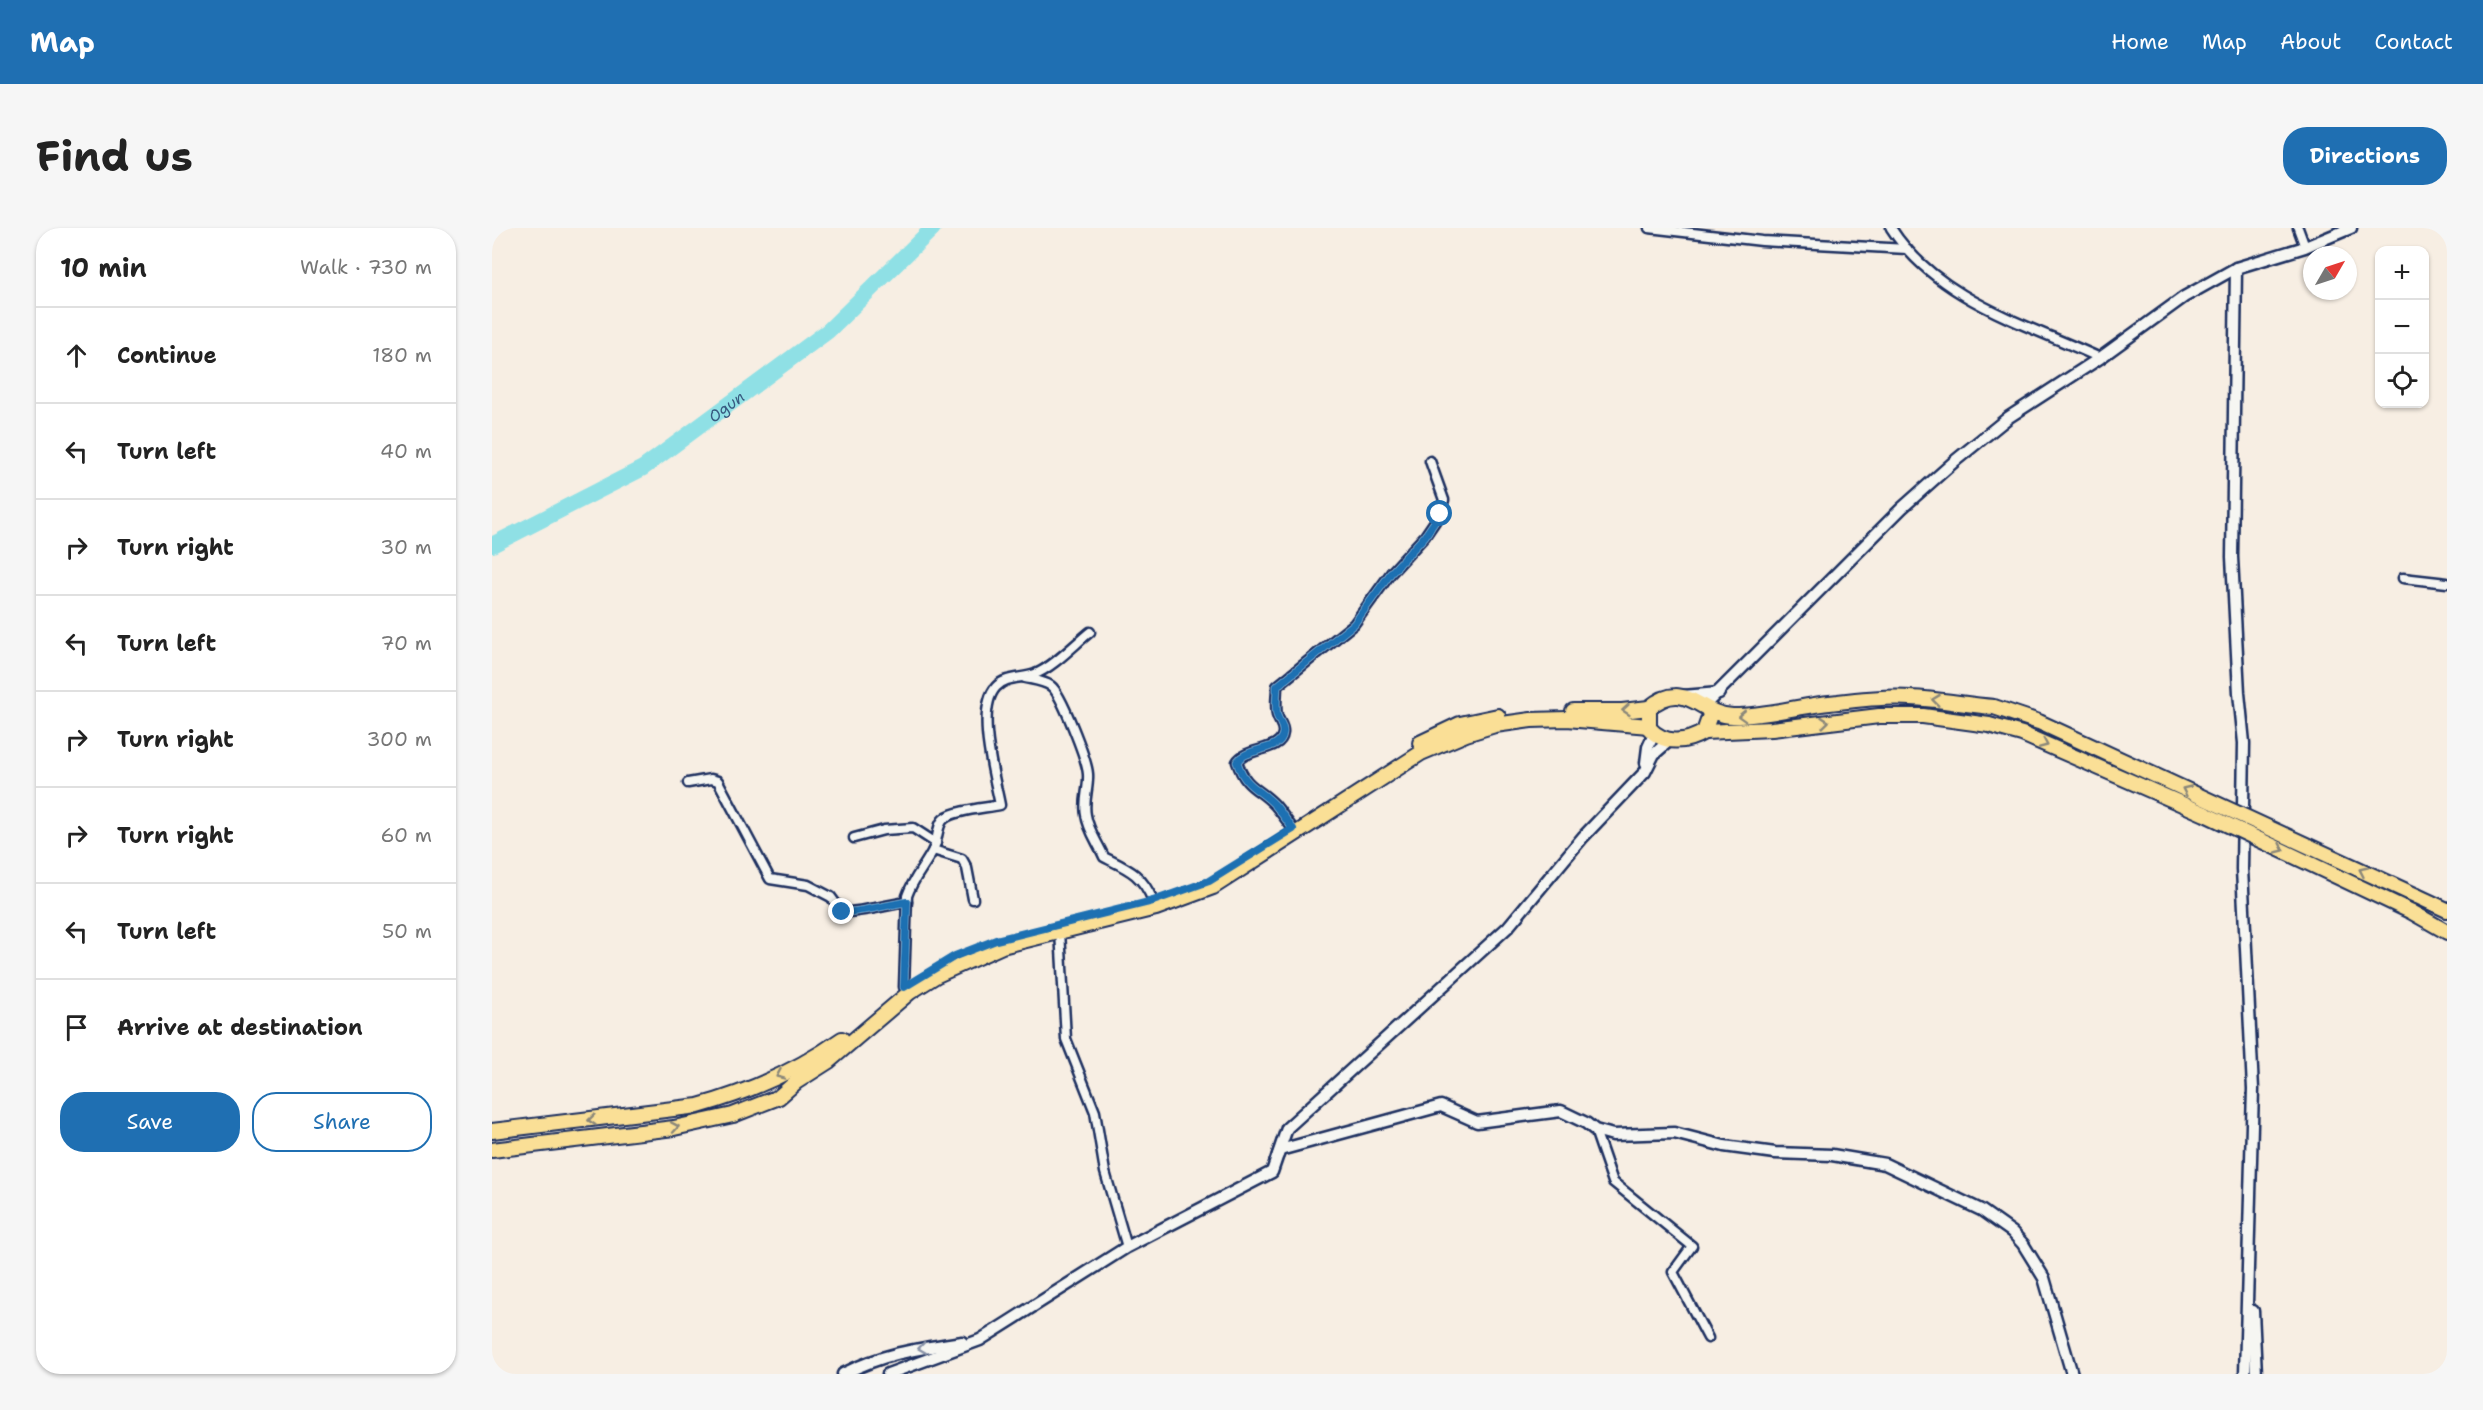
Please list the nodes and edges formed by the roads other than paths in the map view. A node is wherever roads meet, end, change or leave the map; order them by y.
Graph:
1 (1648, 228) edge
2 (1891, 228) edge
3 (2298, 228) edge
4 (2351, 228) edge
5 (2305, 246) edge
6 (2307, 246) edge
7 (2303, 248) edge
8 (1907, 249) junction
9 (2236, 268) junction
10 (2100, 358) junction
11 (1430, 461) dead end
12 (2403, 578) dead end
13 (2447, 583) edge
14 (1090, 632) dead end
15 (1022, 677) junction
16 (1719, 693) junction
17 (1682, 697) junction
18 (1649, 708) junction
19 (1706, 708) junction
20 (1652, 730) junction
21 (1704, 732) junction
22 (1669, 741) junction
23 (1645, 772) junction
24 (688, 783) dead end
25 (1293, 829) junction
26 (854, 838) dead end
27 (935, 846) junction
28 (973, 899) dead end
29 (1153, 901) junction
30 (907, 902) junction
31 (2447, 910) edge
32 (1060, 931) junction
33 (2447, 932) edge
34 (904, 987) junction
35 (1595, 1130) junction
36 (492, 1131) edge
37 (492, 1150) edge
38 (1272, 1172) junction
39 (2249, 1212) junction
40 (1127, 1246) junction
41 (1708, 1338) dead end
42 (980, 1340) junction
43 (843, 1374) edge
44 (888, 1374) edge
45 (2072, 1374) edge
46 (2245, 1374) edge
47 (2256, 1374) edge

1 - 8 street
2 - 8 street
3 - 5 street
4 - 6 street
7 - 9 street
8 - 10 street
9 - 10 street
9 - 39 street
10 - 16 street
11 - 25 street
12 - 13 street
14 - 15 street
15 - 27 street
15 - 29 street
16 - 17 street
16 - 19 street
17 - 18 main road
17 - 19 main road
18 - 20 main road
18 -> 25 main road
19 - 21 main road
31 -> 19 main road, bridge
20 - 22 main road
20 - 23 street
20 - 32 main road
21 - 22 main road
21 -> 33 main road, bridge
22 - 23 street
23 - 38 street
24 - 30 street
25 - 29 main road
26 - 27 street
27 - 28 street
27 - 30 street
29 - 34 main road
30 - 34 street
37 -> 32 main road
32 - 40 street
34 -> 36 main road
35 - 38 street
35 - 41 street
35 - 45 street
38 - 40 street
39 - 46 street
39 - 47 street
40 - 42 street
42 -> 43 street
42 - 44 street

